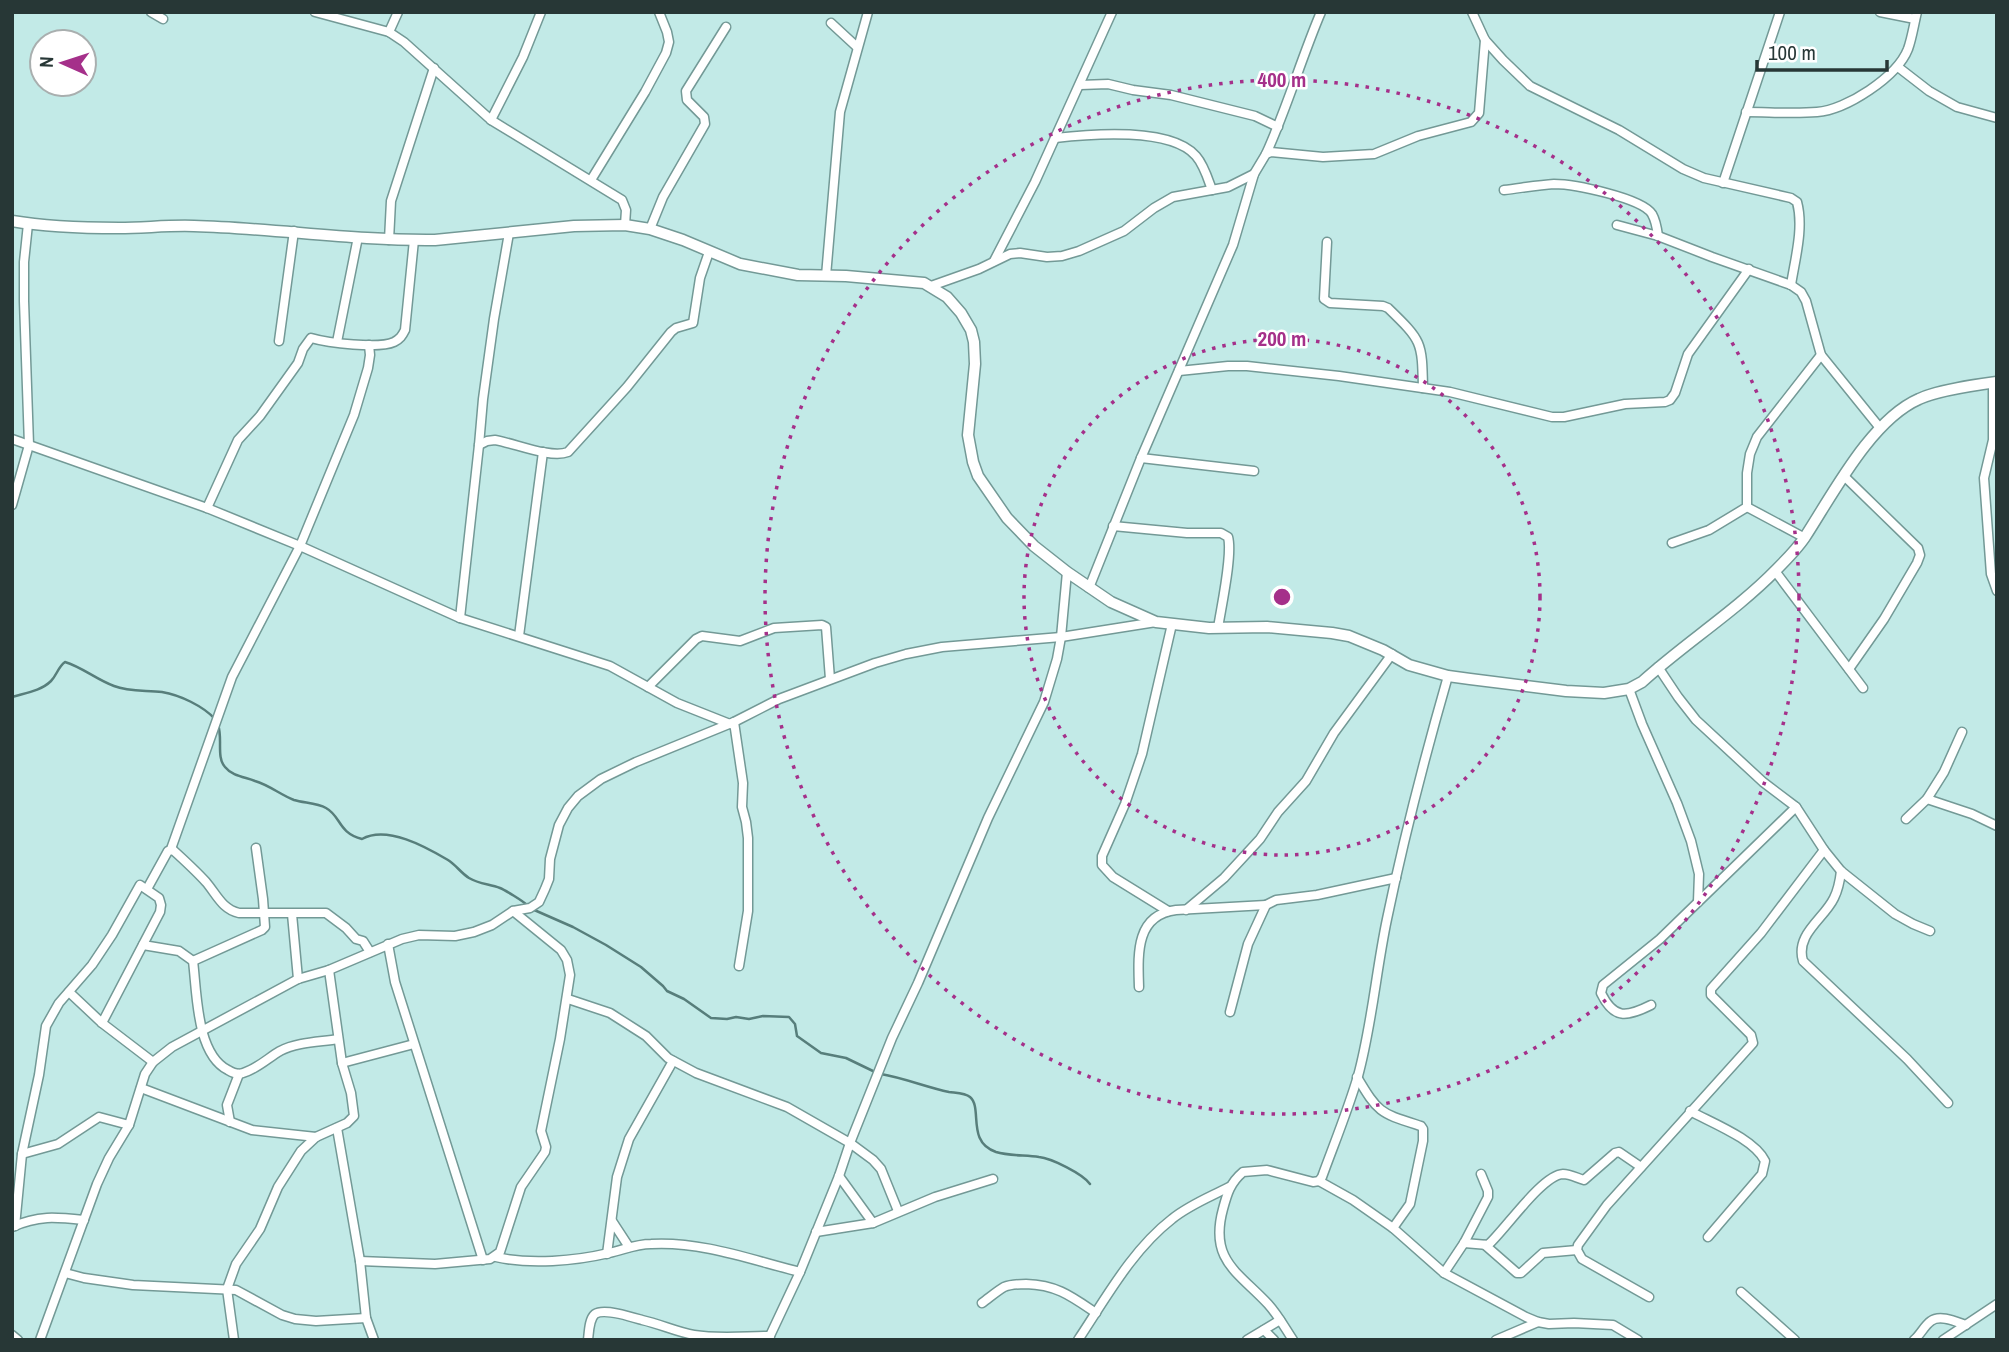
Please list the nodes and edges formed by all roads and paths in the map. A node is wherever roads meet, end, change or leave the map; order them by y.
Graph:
1 (151, 12) edge
2 (398, 12) edge
3 (541, 12) edge
4 (659, 12) edge
5 (868, 12) edge
6 (1112, 12) edge
7 (1321, 12) edge
8 (1472, 12) edge
9 (1780, 12) edge
10 (1880, 12) edge
11 (319, 13) edge
12 (1916, 16) edge
13 (163, 19) dead end
14 (831, 23) dead end
15 (726, 27) dead end
16 (389, 32) junction
17 (1485, 40) junction
18 (857, 47) junction
19 (1898, 67) junction
20 (434, 68) junction
21 (1080, 85) junction
22 (1746, 112) junction
23 (1997, 118) edge
24 (491, 120) junction
25 (1278, 127) junction
26 (1055, 138) junction
27 (1266, 154) junction
28 (1254, 174) junction
29 (591, 180) junction
30 (1723, 183) junction
31 (1212, 190) junction
32 (1504, 190) dead end
33 (12, 221) edge
34 (28, 224) junction
35 (625, 225) junction
36 (1617, 225) dead end
37 (650, 229) junction
38 (294, 231) junction
39 (509, 233) junction
40 (1658, 236) junction
41 (358, 237) junction
42 (389, 240) junction
43 (414, 240) junction
44 (1327, 242) dead end
45 (709, 252) junction
46 (994, 261) junction
47 (1749, 269) junction
48 (826, 276) junction
49 (1791, 285) junction
50 (931, 286) junction
51 (279, 341) dead end
52 (337, 342) junction
53 (369, 345) junction
54 (1821, 355) junction
55 (1179, 371) junction
56 (1995, 382) edge
57 (1423, 388) junction
58 (1880, 428) junction
59 (12, 439) edge
60 (29, 445) junction
61 (479, 445) junction
62 (543, 452) junction
63 (1141, 458) junction
64 (1254, 471) dead end
65 (1844, 476) junction
66 (12, 505) edge
67 (1747, 507) junction
68 (207, 508) junction
69 (1114, 526) junction
70 (1805, 538) junction
71 (1672, 543) dead end
72 (300, 546) junction
73 (1775, 571) junction
74 (1067, 572) junction
75 (1090, 588) junction
76 (1997, 591) edge
77 (460, 618) junction
78 (1156, 622) junction
79 (1172, 624) junction
80 (1218, 628) junction
81 (519, 636) junction
82 (1061, 637) junction
83 (1392, 654) junction
84 (1658, 667) junction
85 (1849, 669) junction
86 (1448, 676) junction
87 (830, 679) junction
88 (648, 687) junction
89 (1863, 688) dead end
90 (1629, 689) junction
91 (732, 723) junction
92 (1962, 732) dead end
93 (1927, 799) junction
94 (1796, 807) junction
95 (1906, 819) dead end
96 (1997, 826) edge
97 (256, 848) dead end
98 (171, 849) junction
99 (1824, 850) junction
100 (1841, 871) junction
101 (1396, 878) junction
102 (147, 889) junction
103 (1698, 902) junction
104 (1266, 905) junction
105 (1186, 909) junction
106 (513, 911) junction
107 (1168, 911) junction
108 (265, 914) junction
109 (292, 914) junction
110 (1930, 931) dead end
111 (388, 944) junction
112 (143, 945) junction
113 (370, 952) junction
114 (193, 961) junction
115 (738, 966) dead end
116 (329, 970) junction
117 (298, 979) junction
118 (1139, 987) dead end
119 (69, 992) junction
120 (568, 999) junction
121 (1651, 1005) dead end
122 (1230, 1012) dead end
123 (102, 1023) junction
124 (202, 1030) junction
125 (338, 1039) junction
126 (414, 1044) junction
127 (673, 1061) junction
128 (153, 1062) junction
129 (342, 1063) junction
130 (240, 1074) junction
131 (1357, 1077) junction
132 (141, 1088) junction
133 (1948, 1103) dead end
134 (1690, 1111) junction
135 (230, 1122) junction
136 (129, 1125) junction
137 (337, 1128) junction
138 (316, 1137) junction
139 (850, 1143) junction
140 (22, 1154) junction
141 (1641, 1167) junction
142 (1481, 1174) dead end
143 (839, 1177) junction
144 (993, 1178) dead end
145 (1319, 1181) junction
146 (1229, 1187) junction
147 (898, 1211) junction
148 (14, 1214) edge
149 (84, 1220) junction
150 (612, 1221) junction
151 (873, 1223) junction
152 (14, 1227) edge
153 (1393, 1228) junction
154 (816, 1232) junction
155 (1708, 1237) dead end
156 (1464, 1243) junction
157 (1485, 1245) junction
158 (629, 1247) junction
159 (1577, 1250) junction
160 (607, 1254) junction
161 (496, 1256) junction
162 (483, 1260) junction
163 (360, 1261) junction
164 (800, 1272) junction
165 (65, 1273) junction
166 (1444, 1273) junction
167 (227, 1289) junction
168 (1741, 1292) dead end
169 (1649, 1297) dead end
170 (982, 1303) dead end
171 (1997, 1304) edge
172 (1096, 1313) junction
173 (366, 1318) junction
174 (1280, 1320) junction
175 (1538, 1322) junction
176 (1966, 1325) junction
177 (1264, 1330) junction
178 (12, 1335) edge
179 (769, 1338) edge
180 (1082, 1339) edge
181 (18, 1340) edge
182 (40, 1340) edge
183 (234, 1340) edge
184 (374, 1340) edge
185 (586, 1340) edge
186 (1247, 1340) edge
187 (1274, 1340) edge
188 (1293, 1340) edge
189 (1496, 1340) edge
190 (1638, 1340) edge
191 (1795, 1340) edge
192 (1914, 1340) edge
193 (1943, 1340) edge

1 - 13 street
2 - 16 street
3 - 24 street
4 - 29 street
5 - 18 street
6 - 21 street
7 - 25 street
8 - 17 street
9 - 22 street
10 - 12 street
11 - 16 street
12 - 19 street
14 - 18 street
15 - 37 street
16 - 20 street
17 - 27 street
17 - 30 street
18 - 48 street
19 - 22 street
19 - 23 street
20 - 24 street
20 - 42 street
21 - 25 street
21 - 26 street
22 - 30 street
24 - 29 street
25 - 27 street
26 - 31 street
26 - 46 street
27 - 28 street
28 - 31 street
28 - 55 street
29 - 35 street
30 - 49 street
31 - 46 street
32 - 40 street
33 - 34 street
34 - 38 street
34 - 60 street
35 - 37 street
35 - 39 street
36 - 40 street
37 - 45 street
38 - 41 street
38 - 51 street
39 - 43 street
39 - 61 street
40 - 47 street
41 - 42 street
41 - 52 street
42 - 43 street
43 - 53 street
44 - 57 street
45 - 48 street
45 - 62 street
46 - 50 street
47 - 49 street
47 - 57 street
48 - 50 street
49 - 54 street
50 - 74 street
52 - 53 street
52 - 68 street
53 - 72 street
54 - 58 street
54 - 67 street
55 - 57 street
55 - 63 street
56 - 58 street
56 - 76 street
58 - 65 street
59 - 60 street
60 - 66 street
60 - 68 street
61 - 62 street
61 - 77 street
62 - 81 street
63 - 64 street
63 - 69 street
65 - 70 street
65 - 85 street
67 - 70 street
67 - 71 street
68 - 72 street
69 - 75 street
69 - 80 street
70 - 73 street
72 - 77 street
72 - 98 street
73 - 84 street
73 - 85 street
74 - 75 street
74 - 82 street
75 - 78 street
77 - 81 street
78 - 79 street
78 - 82 street
79 - 80 street
79 - 107 street
80 - 83 street
81 - 88 street
82 - 87 street
82 - 139 street
83 - 86 street
83 - 105 street
84 - 90 street
84 - 94 street
85 - 89 street
86 - 90 street
86 - 101 street
87 - 88 street
87 - 91 street
88 - 91 street
90 - 103 street
91 - 106 street
91 - 115 street
92 - 93 street
93 - 95 street
93 - 96 street
94 - 99 street
94 - 103 street
97 - 108 street
98 - 102 street
98 - 108 street
99 - 100 street
99 - 134 street
100 - 110 street
100 - 133 street
101 - 104 street
101 - 131 street
102 - 112 street
102 - 119 street
103 - 121 street
104 - 105 street
104 - 122 street
105 - 107 street
106 - 111 street
106 - 120 street
107 - 118 street
108 - 109 street
108 - 114 street
109 - 113 street
109 - 117 street
111 - 113 street
111 - 126 street
112 - 114 street
112 - 123 street
113 - 116 street
114 - 124 street
116 - 117 street
116 - 125 street
117 - 124 street
119 - 123 street
119 - 140 street
120 - 127 street
120 - 161 street
123 - 128 street
124 - 128 street
124 - 130 street
125 - 129 street
125 - 130 street
126 - 129 street
126 - 162 street
127 - 139 street
127 - 150 street
128 - 132 street
129 - 137 street
130 - 135 street
131 - 145 street
131 - 153 street
132 - 135 street
132 - 136 street
134 - 141 street
134 - 155 street
135 - 138 street
136 - 140 street
136 - 149 street
137 - 138 street
137 - 163 street
138 - 167 street
139 - 143 street
139 - 147 street
140 - 148 street
141 - 157 street
141 - 159 street
142 - 156 street
143 - 151 street
143 - 154 street
144 - 147 street
145 - 146 street
145 - 153 street
146 - 172 street
146 - 174 street
147 - 151 street
148 - 152 street
149 - 152 street
149 - 165 street
150 - 158 street
150 - 160 street
151 - 154 street
153 - 166 street
154 - 164 street
156 - 157 street
156 - 166 street
157 - 159 street
158 - 160 street
158 - 164 street
159 - 169 street
160 - 161 street
161 - 162 street
162 - 163 street
163 - 173 street
164 - 179 street
165 - 167 street
165 - 182 street
166 - 175 street
167 - 173 street
167 - 183 street
168 - 191 street
170 - 172 street
171 - 176 street
172 - 180 street
173 - 184 street
174 - 177 street
174 - 188 street
175 - 189 street
175 - 190 street
176 - 192 street
176 - 193 street
177 - 186 street
177 - 187 street
178 - 181 street
179 - 185 street

